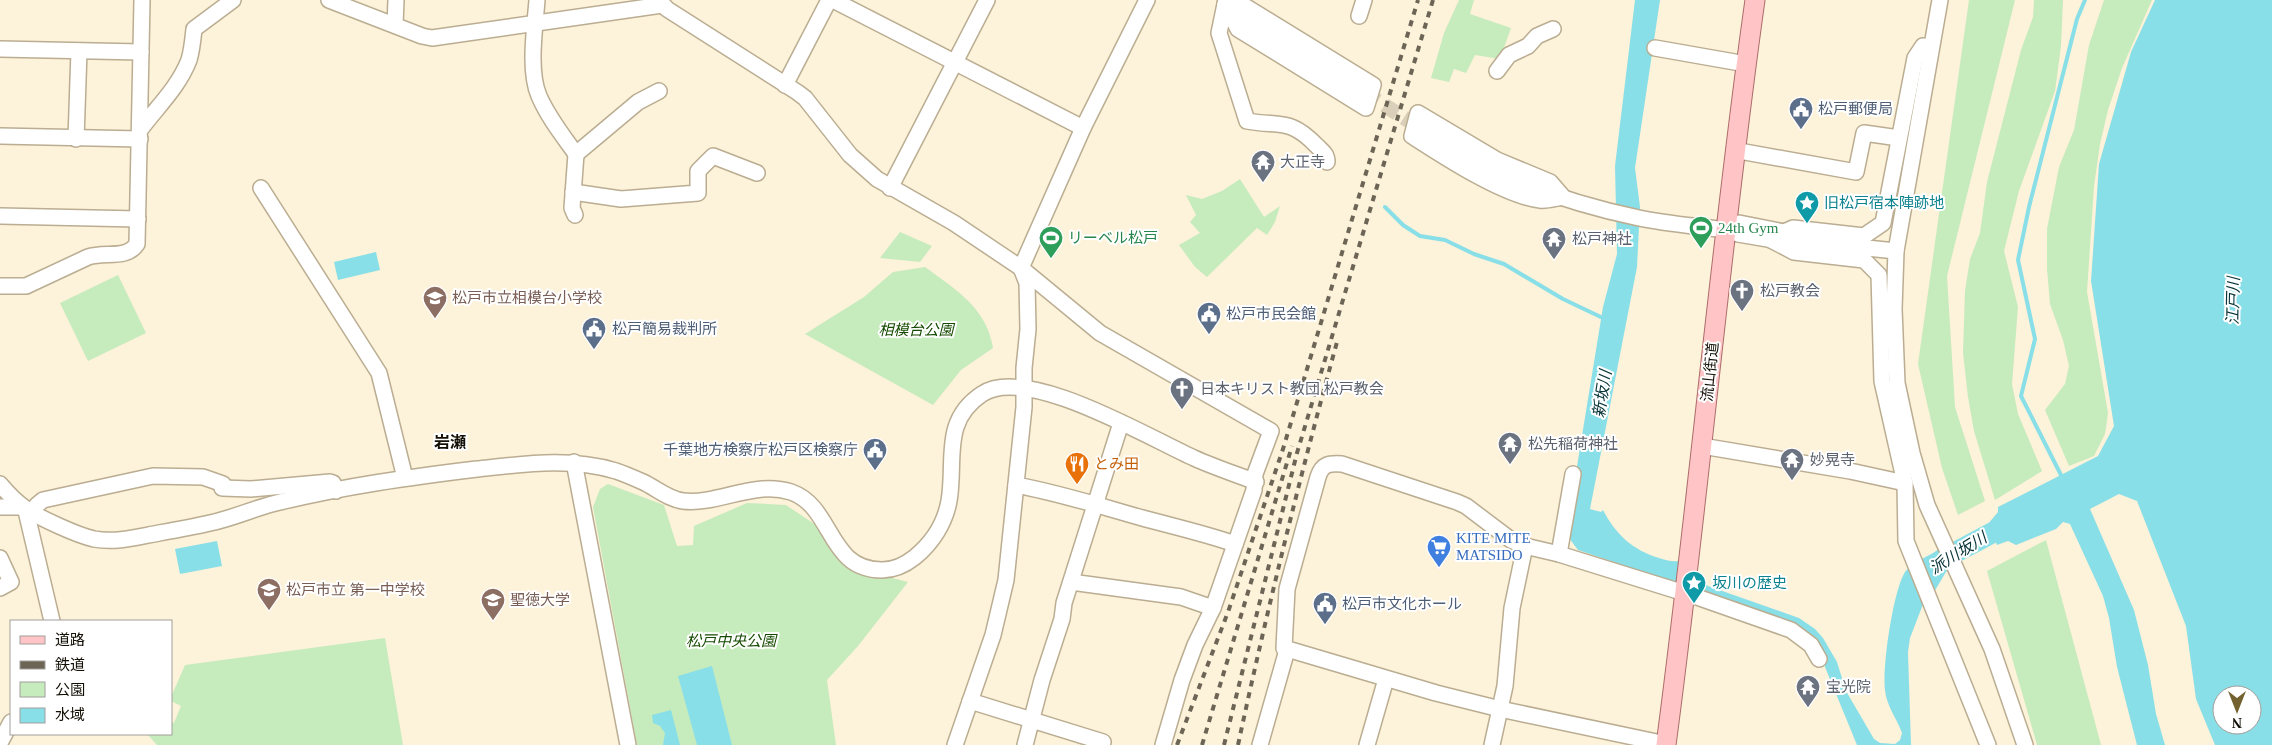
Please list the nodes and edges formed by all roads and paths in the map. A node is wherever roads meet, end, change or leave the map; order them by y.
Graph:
1 (142, 0) edge
2 (233, 0) edge
3 (329, 0) edge
4 (396, 0) edge
5 (537, 0) edge
6 (829, 0) edge
7 (833, 0) edge
8 (987, 0) edge
9 (1147, 0) edge
10 (1364, 0) edge
11 (1755, 0) edge
12 (1940, 0) edge
13 (1224, 1) edge
14 (665, 4) edge
15 (215, 6) edge
16 (1359, 16) dead end
17 (536, 23) junction
18 (395, 25) junction
19 (1553, 29) dead end
20 (1931, 47) junction
21 (1655, 48) dead end
22 (0, 49) edge
23 (79, 52) junction
24 (141, 52) junction
25 (955, 63) junction
26 (1746, 64) junction
27 (1498, 71) dead end
28 (785, 84) junction
29 (659, 92) dead end
30 (1364, 93) tunnel mouth
31 (1083, 128) junction
32 (1422, 129) tunnel mouth
33 (140, 135) junction
34 (0, 136) edge
35 (1899, 138) junction
36 (76, 139) junction
37 (1734, 150) junction
38 (576, 154) junction
39 (1327, 162) dead end
40 (757, 173) dead end
41 (261, 188) dead end
42 (890, 188) junction
43 (573, 192) junction
44 (1563, 197) junction
45 (575, 215) dead end
46 (0, 216) edge
47 (138, 219) junction
48 (1726, 230) junction
49 (1778, 236) junction
50 (1896, 251) junction
51 (1021, 268) junction
52 (0, 286) edge
53 (1024, 388) junction
54 (1121, 423) junction
55 (1702, 446) junction
56 (574, 462) junction
57 (1573, 474) dead end
58 (405, 478) junction
59 (1256, 482) junction
60 (0, 484) edge
61 (1905, 484) junction
62 (1016, 485) junction
63 (336, 491) junction
64 (1095, 504) junction
65 (0, 507) edge
66 (26, 510) junction
67 (1235, 544) junction
68 (1525, 546) junction
69 (1559, 554) junction
70 (0, 558) edge
71 (1071, 582) junction
72 (0, 588) edge
73 (1686, 592) junction
74 (1213, 608) junction
75 (52, 620) edge
76 (1287, 650) junction
77 (1819, 659) dead end
78 (1386, 679) junction
79 (970, 701) junction
80 (1500, 709) junction
81 (1031, 721) junction
82 (10, 724) edge
83 (0, 743) edge
84 (1107, 744) edge
85 (1666, 744) edge
86 (628, 745) edge
87 (956, 745) edge
88 (1025, 745) edge
89 (1163, 745) edge
90 (1260, 745) edge
91 (1367, 745) edge
92 (1492, 745) edge
93 (1988, 745) edge
94 (2025, 745) edge

1 - 24 street
2 - 15 street
3 - 18 street
4 - 18 street
5 - 17 street
6 - 28 street
7 - 25 street
8 - 25 street
9 - 31 street
10 - 16 street
11 - 26 main road, 流山街道
12 - 20 street
13 - 13 street
13 - 30 street
13 - 39 street
14 - 17 street
14 - 28 street
15 - 33 street
17 - 18 street
17 - 38 street
19 - 27 street
20 - 35 street
20 - 50 street
21 - 26 street
22 - 23 street
23 - 24 street
23 - 36 street
24 - 33 street
25 - 31 street
25 - 42 street
26 - 37 main road, 流山街道
28 - 42 street
29 - 38 street
31 - 51 street
32 - 44 street
33 - 36 street
33 - 47 street
34 - 36 street
35 - 37 street
35 - 49 street
37 - 48 main road, 流山街道
38 - 43 street
40 - 43 street
41 - 58 street
42 - 51 street
43 - 45 street
44 - 44 street
44 - 48 street
46 - 47 street
47 - 52 street
48 - 49 street
48 - 55 main road, 流山街道
49 - 50 street
49 - 61 street
50 - 94 street
51 - 53 street
51 - 59 street
53 - 54 street
53 - 56 street
53 - 62 street
54 - 59 street
54 - 64 street
55 - 61 street
55 - 73 main road, 流山街道
56 - 58 street
56 - 86 street
57 - 69 street
58 - 63 street
59 - 67 street
60 - 66 street
61 - 93 street
62 - 64 street
62 - 79 street
63 - 66 street
63 - 66 street
64 - 67 street
64 - 71 street
65 - 66 street
66 - 75 street
67 - 74 street
68 - 69 street
68 - 76 street
68 - 80 street
69 - 73 street
70 - 72 street
71 - 74 street
71 - 81 street
73 - 77 street
73 - 85 main road, 流山街道
74 - 89 street
76 - 78 street
76 - 90 street
78 - 80 street
78 - 91 street
79 - 81 street
79 - 87 street
80 - 85 street
80 - 92 street
81 - 84 street
81 - 88 street
82 - 83 street

